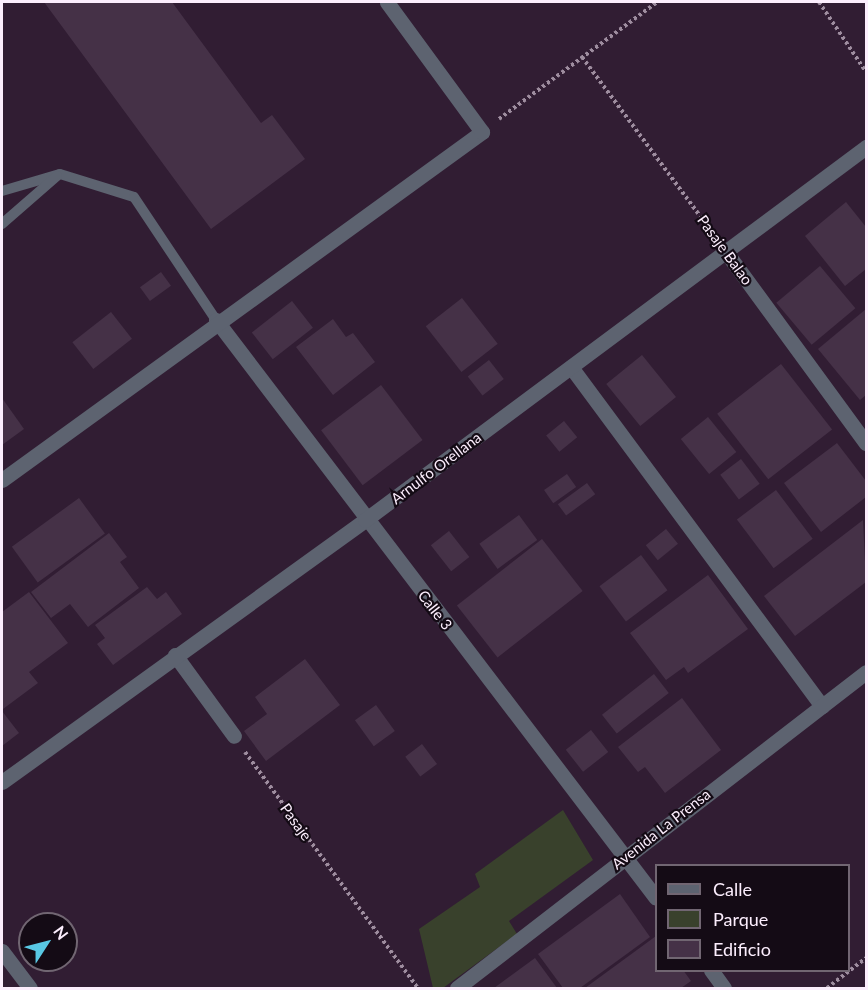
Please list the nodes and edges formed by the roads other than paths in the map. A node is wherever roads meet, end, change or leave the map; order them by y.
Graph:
1 (387, 2) edge
2 (867, 147) edge
3 (60, 174) junction
4 (2, 190) edge
5 (2, 224) edge
6 (726, 252) junction
7 (216, 320) junction
8 (571, 366) junction
9 (867, 443) edge
10 (2, 480) edge
11 (365, 520) junction
12 (175, 655) junction
13 (867, 672) edge
14 (822, 706) junction
15 (234, 736) road end
16 (2, 782) edge
17 (625, 857) junction
18 (655, 895) edge
19 (2, 951) edge
20 (712, 972) edge
21 (30, 988) edge
22 (457, 988) edge
23 (724, 988) edge

1 - 7 street
2 - 6 street, Arnulfo Orellana
3 - 4 lane
3 - 5 lane
3 - 7 lane
6 - 8 street, Arnulfo Orellana
6 - 9 street, Pasaje Balao
7 - 10 street
7 - 11 street, Calle 3
8 - 11 street, Arnulfo Orellana
8 - 14 street
11 - 12 street, Arnulfo Orellana
11 - 17 street, Calle 3
12 - 15 street
12 - 16 street, Arnulfo Orellana
13 - 14 street, Avenida La Prensa
14 - 17 street, Avenida La Prensa
17 - 18 street, Calle 3
17 - 22 street, Avenida La Prensa
19 - 21 street
20 - 23 street

